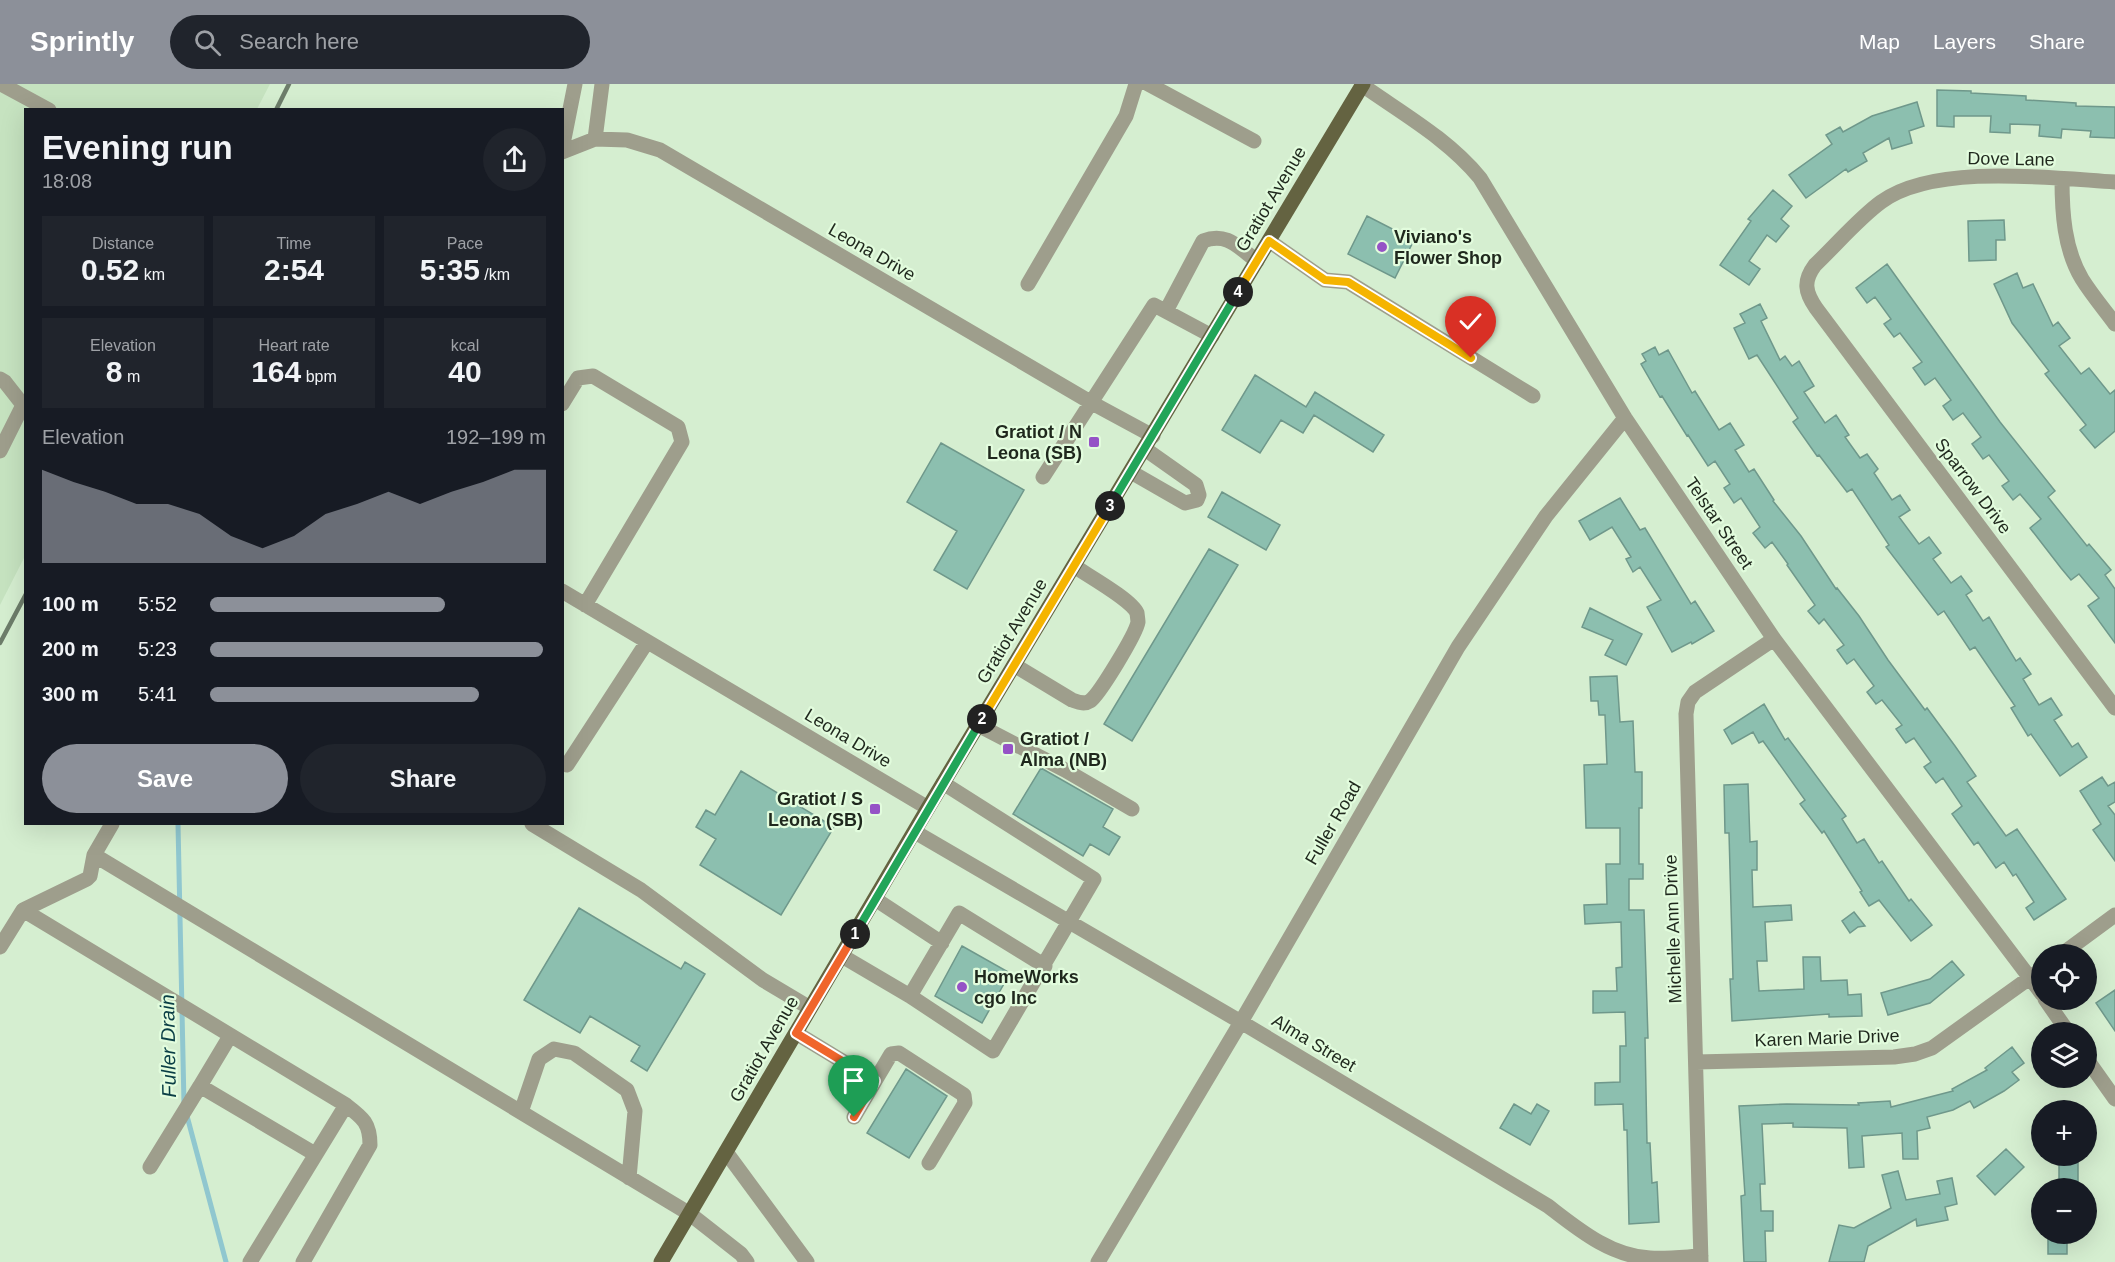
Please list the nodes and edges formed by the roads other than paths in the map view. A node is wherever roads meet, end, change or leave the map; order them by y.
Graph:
1 (1, 84) edge
2 (575, 84) edge
3 (602, 84) edge
4 (1136, 84) edge
5 (1148, 84) edge
6 (1363, 85) edge
7 (45, 108) edge
8 (595, 139) junction
9 (564, 141) edge
10 (1254, 141) dead end
11 (564, 150) edge
12 (2062, 179) junction
13 (2115, 182) edge
14 (1269, 241) junction
15 (1257, 261) junction
16 (1028, 284) dead end
17 (1806, 286) joint
18 (1166, 311) junction
19 (2115, 324) edge
20 (1212, 336) junction
21 (0, 379) edge
22 (1533, 396) dead end
23 (564, 401) edge
24 (1092, 403) junction
25 (1625, 418) junction
26 (1149, 443) junction
27 (0, 451) edge
28 (1131, 472) junction
29 (1043, 477) dead end
30 (1074, 566) junction
31 (564, 592) edge
32 (585, 604) junction
33 (1774, 639) junction
34 (647, 642) junction
35 (1014, 665) junction
36 (2115, 708) edge
37 (978, 725) junction
38 (567, 765) dead end
39 (943, 783) junction
40 (928, 808) junction
41 (1132, 809) dead end
42 (111, 825) edge
43 (534, 825) edge
44 (915, 832) junction
45 (94, 855) junction
46 (875, 899) junction
47 (23, 910) junction
48 (2115, 915) edge
49 (1069, 921) junction
50 (942, 943) junction
51 (2076, 944) edge
52 (0, 947) edge
53 (842, 956) junction
54 (1045, 966) junction
55 (2031, 968) edge
56 (2031, 978) edge
57 (910, 996) junction
58 (810, 1008) junction
59 (1240, 1022) junction
60 (796, 1033) junction
61 (230, 1036) junction
62 (1696, 1062) junction
63 (2097, 1074) edge
64 (875, 1081) junction
65 (200, 1086) junction
66 (2115, 1099) edge
67 (346, 1105) junction
68 (520, 1112) junction
69 (854, 1117) dead end
70 (726, 1152) junction
71 (315, 1154) junction
72 (929, 1163) dead end
73 (150, 1167) dead end
74 (629, 1178) junction
75 (690, 1214) junction
76 (1701, 1259) edge
77 (664, 1261) edge
78 (250, 1262) edge
79 (303, 1262) edge
80 (747, 1262) edge
81 (807, 1262) edge
82 (1098, 1262) edge

1 - 7 street
2 - 9 street
3 - 8 street
4 - 16 street
5 - 10 street
6 - 14 main road, Gratiot Avenue
6 - 25 street, Telstar Street
8 - 11 street, Leona Drive
8 - 24 street, Leona Drive
12 - 13 street, Dove Lane
12 - 17 street, Dove Lane
12 - 19 street
14 - 15 main road, Gratiot Avenue
14 - 22 street
15 - 18 street
15 - 20 main road, Gratiot Avenue
17 - 36 street, Sparrow Drive
18 - 20 street
18 - 24 street
20 - 26 main road, Gratiot Avenue
21 - 27 street
23 - 32 street
24 - 26 street, Leona Drive
24 - 29 street
25 - 33 street, Telstar Street
25 - 59 street, Fuller Road
26 - 28 main road, Gratiot Avenue
26 - 28 street, Leona Drive
28 - 30 main road, Gratiot Avenue
30 - 35 main road, Gratiot Avenue
30 - 35 street
31 - 32 street, Leona Drive
32 - 34 street, Leona Drive
33 - 55 street, Telstar Street
33 - 62 street, Michelle Ann Drive
34 - 38 street
34 - 40 street, Leona Drive
35 - 37 main road, Gratiot Avenue
37 - 39 main road, Gratiot Avenue
37 - 41 street
39 - 40 main road, Gratiot Avenue
39 - 49 street
40 - 44 main road, Gratiot Avenue
42 - 45 street
43 - 58 street
44 - 46 main road, Gratiot Avenue
44 - 49 street, Alma Street
45 - 47 street
45 - 68 street
46 - 50 street
46 - 53 main road, Gratiot Avenue
47 - 52 street
47 - 61 street
48 - 51 street
49 - 54 street
49 - 59 street, Alma Street
50 - 54 street
50 - 57 street
53 - 57 street
53 - 58 main road, Gratiot Avenue
54 - 57 street
56 - 62 street, Karen Marie Drive
58 - 60 main road, Gratiot Avenue
59 - 76 street, Alma Street
59 - 82 street, Fuller Road
60 - 64 street
60 - 70 main road, Gratiot Avenue
61 - 65 street
61 - 67 street
62 - 76 street, Michelle Ann Drive
63 - 66 street
64 - 69 street
64 - 72 street
65 - 71 street
65 - 73 street
67 - 71 street
67 - 79 street
68 - 74 street
68 - 74 street
70 - 75 main road, Gratiot Avenue
70 - 81 street
71 - 78 street
74 - 75 street
75 - 77 main road, Gratiot Avenue
75 - 80 street

